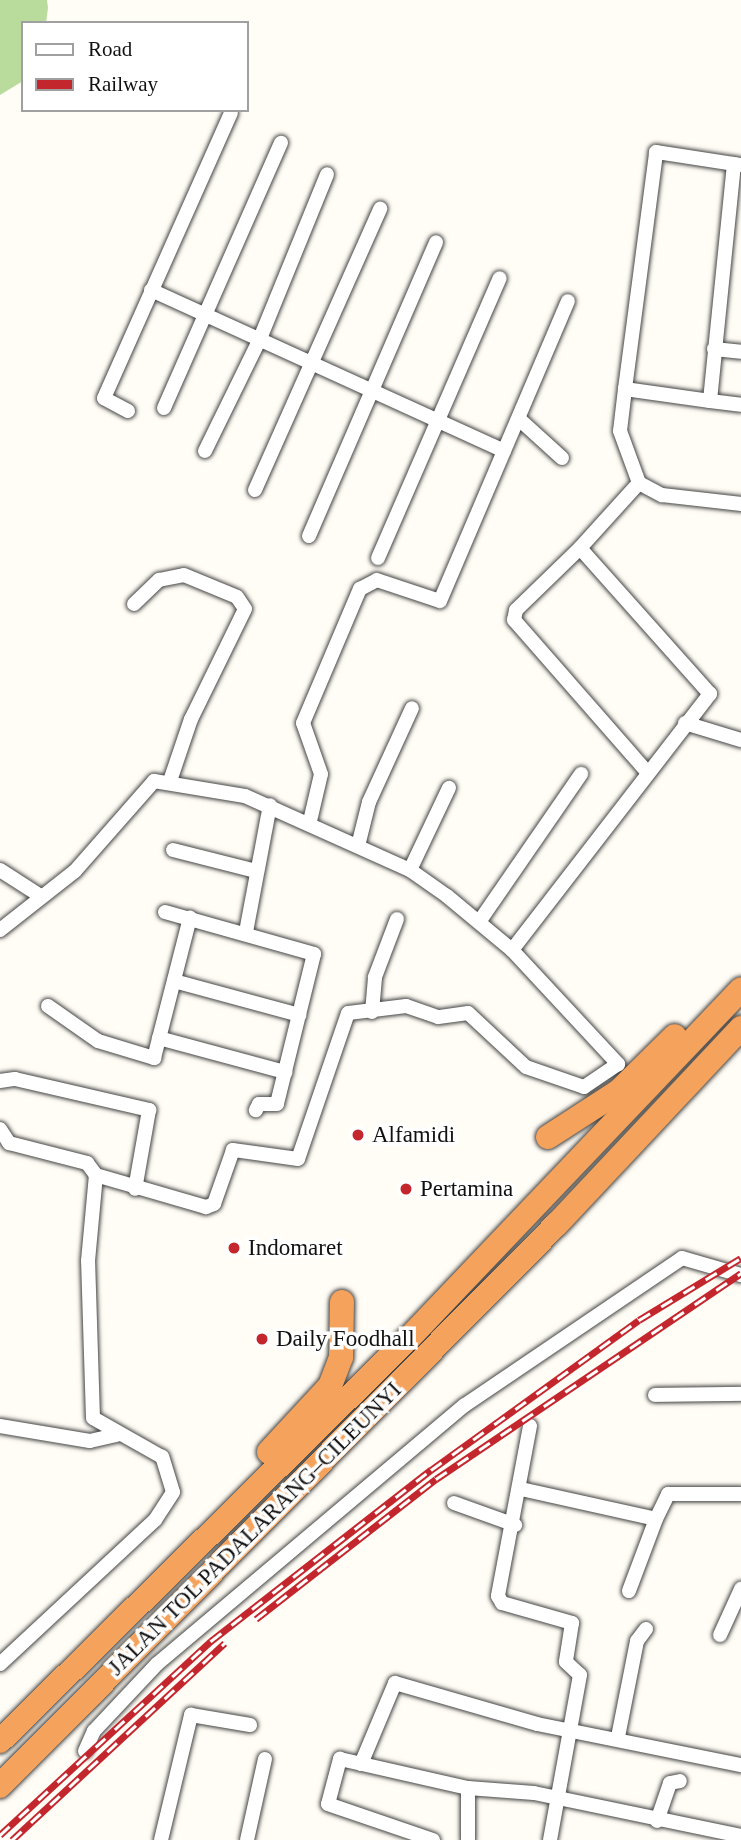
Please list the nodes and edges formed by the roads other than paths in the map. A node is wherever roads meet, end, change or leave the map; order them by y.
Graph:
1 (231, 113) dead end
2 (281, 143) dead end
3 (737, 165) edge
4 (327, 174) dead end
5 (380, 209) dead end
6 (436, 242) dead end
7 (500, 278) dead end
8 (150, 290) junction
9 (568, 302) dead end
10 (204, 315) junction
11 (259, 341) junction
12 (714, 349) junction
13 (741, 352) edge
14 (312, 363) junction
15 (625, 389) junction
16 (375, 392) junction
17 (710, 401) junction
18 (741, 405) edge
19 (164, 408) dead end
20 (128, 411) dead end
21 (519, 419) junction
22 (440, 421) junction
23 (205, 451) dead end
24 (504, 451) junction
25 (562, 458) dead end
26 (639, 483) junction
27 (255, 489) dead end
28 (741, 504) edge
29 (309, 537) dead end
30 (580, 548) junction
31 (378, 558) dead end
32 (134, 604) dead end
33 (412, 708) dead end
34 (685, 723) junction
35 (741, 740) edge
36 (646, 771) junction
37 (581, 774) dead end
38 (170, 781) junction
39 (449, 788) dead end
40 (270, 804) junction
41 (310, 821) junction
42 (358, 846) junction
43 (173, 850) dead end
44 (0, 870) edge
45 (410, 870) junction
46 (256, 871) junction
47 (39, 895) junction
48 (165, 912) dead end
49 (190, 918) junction
50 (397, 919) dead end
51 (480, 922) junction
52 (0, 930) edge
53 (246, 932) junction
54 (512, 950) junction
55 (741, 973) edge
56 (174, 981) junction
57 (741, 990) edge
58 (48, 1006) dead end
59 (372, 1012) junction
60 (299, 1015) junction
61 (741, 1028) edge
62 (159, 1038) junction
63 (285, 1072) junction
64 (0, 1081) edge
65 (256, 1110) dead end
66 (0, 1129) edge
67 (548, 1137) dead end
68 (96, 1175) junction
69 (135, 1189) junction
70 (741, 1275) edge
71 (342, 1302) dead end
72 (741, 1394) edge
73 (655, 1395) dead end
74 (0, 1426) edge
75 (530, 1426) dead end
76 (116, 1435) junction
77 (521, 1489) junction
78 (741, 1494) edge
79 (454, 1503) dead end
80 (656, 1519) junction
81 (515, 1525) junction
82 (174, 1568) junction
83 (741, 1589) edge
84 (629, 1591) dead end
85 (646, 1629) dead end
86 (720, 1635) dead end
87 (0, 1664) edge
88 (250, 1725) dead end
89 (569, 1731) junction
90 (618, 1737) junction
91 (0, 1741) edge
92 (85, 1751) dead end
93 (265, 1759) dead end
94 (360, 1764) junction
95 (741, 1765) edge
96 (680, 1781) dead end
97 (0, 1786) edge
98 (468, 1788) junction
99 (558, 1799) junction
100 (657, 1821) junction
101 (741, 1836) edge
102 (161, 1840) edge
103 (247, 1840) edge
104 (432, 1840) edge
105 (468, 1840) edge
106 (550, 1840) edge

1 - 8 street
2 - 10 street
3 - 12 street
3 - 15 street
4 - 11 street
5 - 14 street
6 - 16 street
7 - 22 street
8 - 10 street
8 - 20 street
9 - 21 street
10 - 11 street
10 - 19 street
11 - 14 street
11 - 23 street
12 - 13 street
12 - 17 street
14 - 16 street
14 - 27 street
15 - 17 street
15 - 26 street
16 - 22 street
16 - 29 street
17 - 18 street
21 - 24 street
21 - 25 street
22 - 24 street
22 - 31 street
24 - 41 street
26 - 28 street
26 - 30 street
30 - 34 street
30 - 36 street
32 - 38 street
33 - 42 street
34 - 35 street
34 - 36 street
36 - 54 street
37 - 51 street
38 - 40 street
38 - 47 street
39 - 45 street
40 - 41 street
40 - 46 street
41 - 42 street
42 - 45 street
43 - 46 street
44 - 47 street
45 - 51 street
46 - 53 street
47 - 52 street
48 - 49 street
49 - 53 street
49 - 56 street
50 - 59 street
51 - 54 street
53 - 60 street
54 - 59 street
55 - 67 highway
56 - 60 street
56 - 62 street
57 - 82 highway, JALAN TOL PADALARANG–CILEUNYI
58 - 62 street
59 - 69 street
60 - 63 street
61 - 97 highway, JALAN TOL PADALARANG–CILEUNYI
62 - 63 street
63 - 65 street
64 - 69 street
66 - 68 street
68 - 69 street
68 - 76 street
70 - 92 street
71 - 82 highway
72 - 73 street
74 - 76 street
75 - 77 street
76 - 87 street
77 - 80 street
77 - 81 street
78 - 80 street
79 - 81 street
80 - 84 street
81 - 89 street
82 - 91 highway, JALAN TOL PADALARANG–CILEUNYI
83 - 86 street
85 - 90 street
88 - 102 street
89 - 90 street
89 - 94 street
89 - 99 street
90 - 95 street
93 - 103 street
94 - 98 street
94 - 104 street
96 - 100 street
98 - 99 street
98 - 105 street
99 - 100 street
99 - 106 street
100 - 101 street

